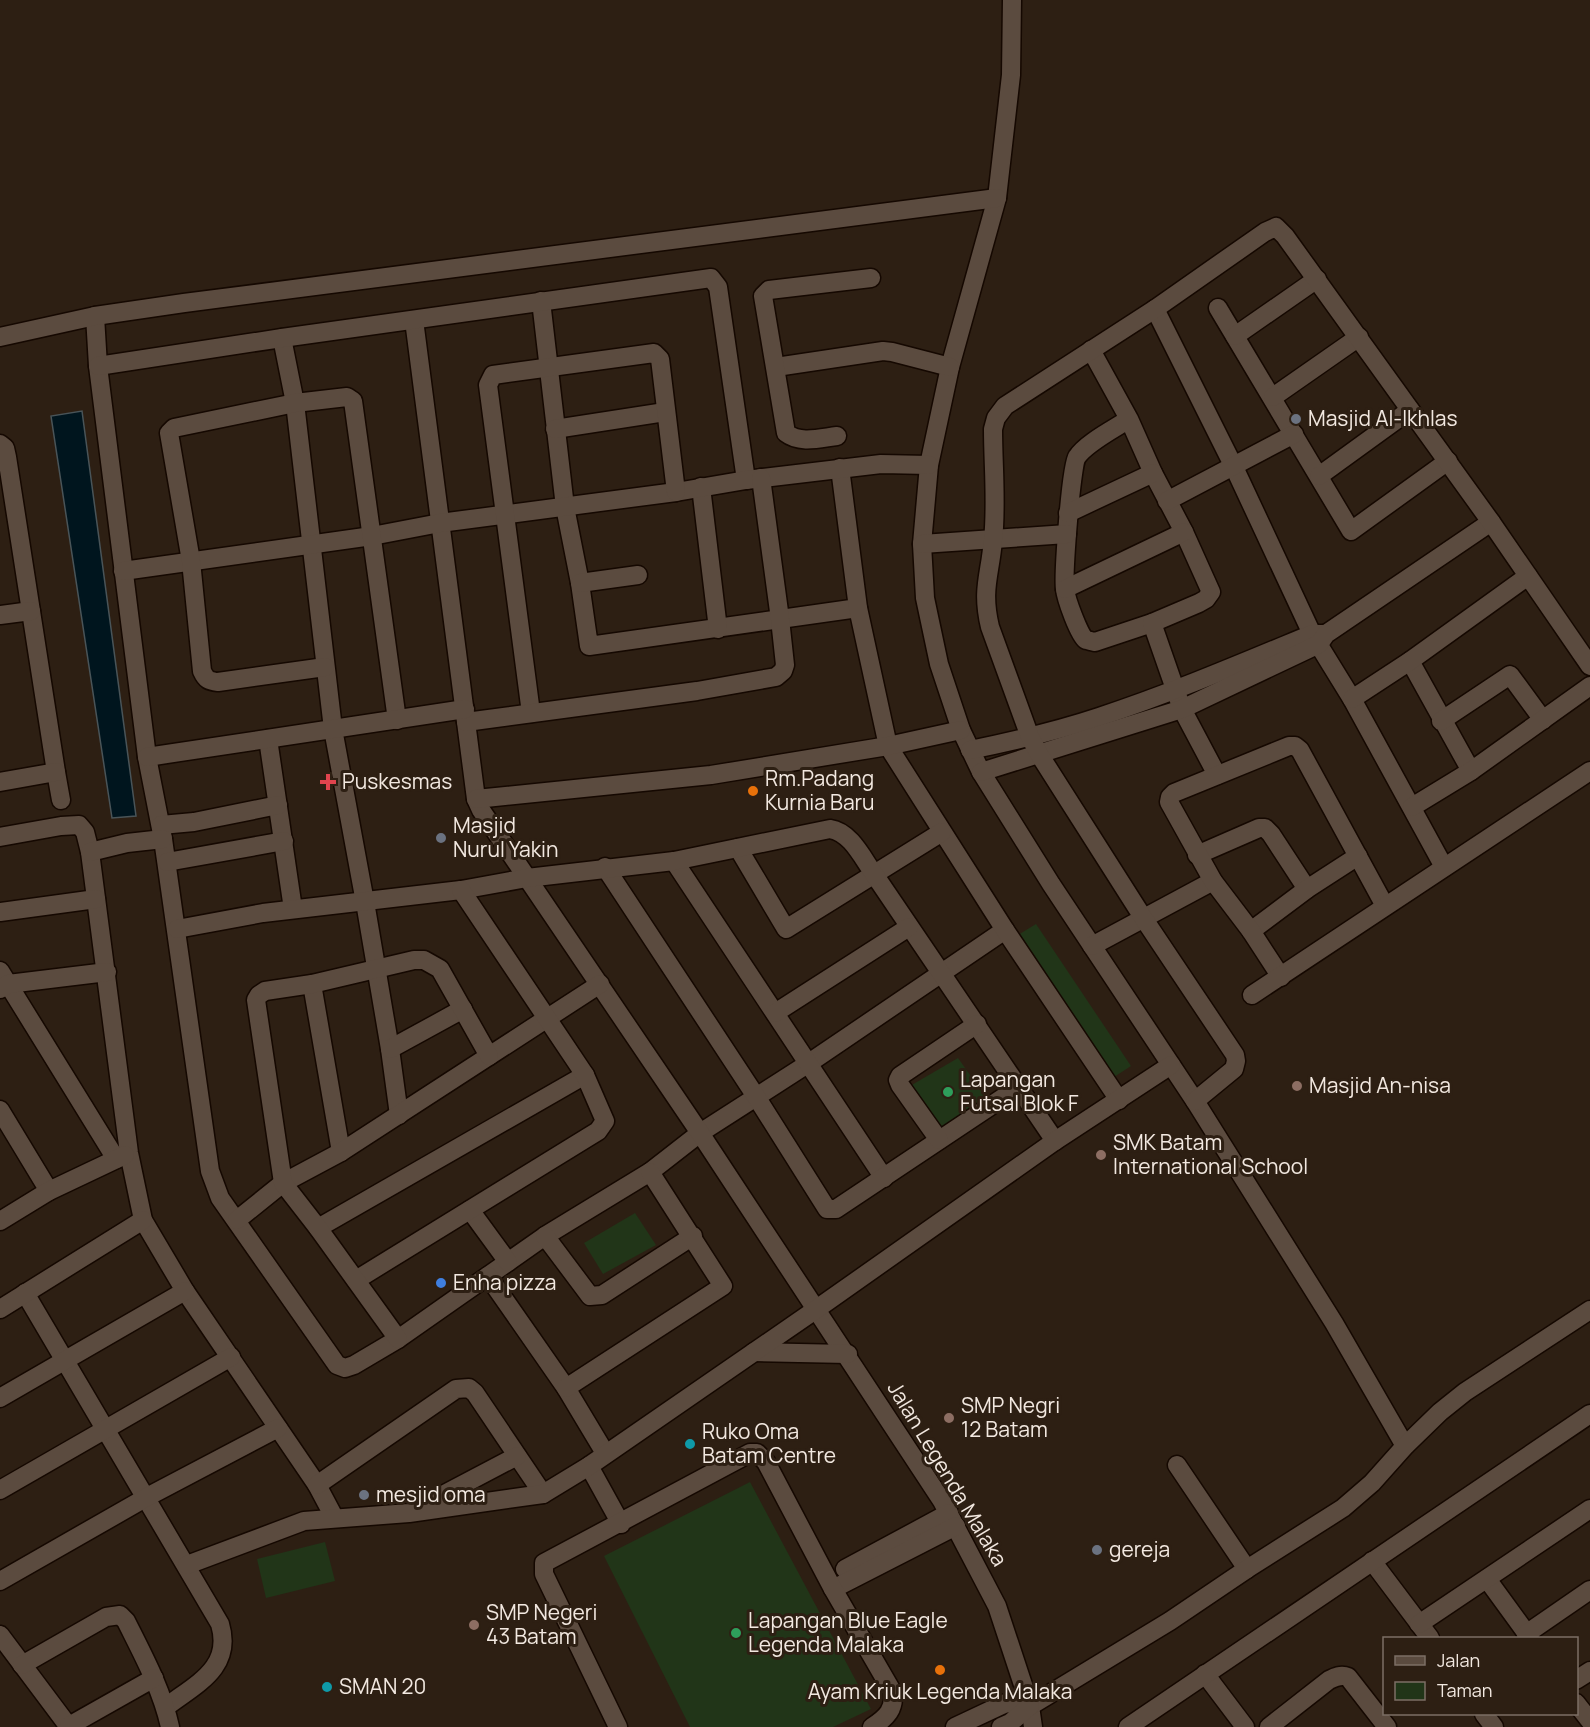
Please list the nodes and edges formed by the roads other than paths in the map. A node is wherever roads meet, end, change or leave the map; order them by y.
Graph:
1 (1012, 0) edge
2 (997, 198) junction
3 (871, 278) dead end
4 (1317, 279) junction
5 (541, 301) junction
6 (1218, 308) dead end
7 (1155, 309) junction
8 (95, 316) junction
9 (414, 320) junction
10 (1235, 336) junction
11 (0, 337) edge
12 (1359, 337) junction
13 (282, 338) junction
14 (1091, 350) junction
15 (98, 366) junction
16 (548, 366) junction
17 (776, 367) junction
18 (950, 367) junction
19 (1273, 397) junction
20 (295, 404) junction
21 (1410, 410) junction
22 (665, 412) junction
23 (1129, 419) junction
24 (555, 429) junction
25 (1294, 434) junction
26 (837, 436) dead end
27 (0, 444) edge
28 (1448, 461) junction
29 (929, 465) junction
30 (1234, 467) junction
31 (840, 468) junction
32 (1153, 473) junction
33 (1319, 477) junction
34 (753, 479) junction
35 (701, 487) junction
36 (676, 492) junction
37 (1167, 501) junction
38 (565, 507) junction
39 (506, 513) junction
40 (1068, 513) junction
41 (1491, 522) junction
42 (440, 523) junction
43 (1184, 532) junction
44 (1067, 534) junction
45 (372, 536) junction
46 (993, 540) junction
47 (313, 544) junction
48 (922, 544) junction
49 (191, 561) junction
50 (123, 571) junction
51 (638, 575) dead end
52 (1528, 576) junction
53 (580, 583) junction
54 (1065, 589) junction
55 (858, 608) junction
56 (31, 611) junction
57 (0, 615) edge
58 (780, 619) junction
59 (1152, 623) junction
60 (718, 628) junction
61 (1319, 637) junction
62 (1410, 661) junction
63 (1590, 666) edge
64 (325, 667) junction
65 (1590, 686) edge
66 (1176, 690) junction
67 (1352, 699) junction
68 (1182, 709) junction
69 (531, 713) junction
70 (466, 715) junction
71 (397, 720) junction
72 (1441, 720) junction
73 (1543, 720) junction
74 (333, 729) junction
75 (961, 730) junction
76 (1030, 737) junction
77 (268, 739) junction
78 (888, 746) junction
79 (970, 750) junction
80 (1039, 754) junction
81 (147, 757) junction
82 (1471, 771) junction
83 (1590, 771) edge
84 (56, 772) junction
85 (981, 772) junction
86 (1217, 775) junction
87 (0, 782) edge
88 (476, 799) junction
89 (62, 800) dead end
90 (278, 805) junction
91 (1412, 807) junction
92 (162, 832) junction
93 (942, 832) junction
94 (0, 837) edge
95 (284, 841) junction
96 (738, 848) junction
97 (90, 852) junction
98 (1197, 855) junction
99 (1358, 855) junction
100 (674, 861) junction
101 (166, 862) junction
102 (605, 867) junction
103 (1444, 867) junction
104 (874, 874) junction
105 (527, 878) junction
106 (1214, 881) junction
107 (1307, 889) junction
108 (461, 890) junction
109 (96, 899) junction
110 (365, 902) junction
111 (1385, 906) junction
112 (293, 909) junction
113 (0, 912) edge
114 (1144, 919) junction
115 (909, 927) junction
116 (177, 929) junction
117 (1005, 930) junction
118 (1251, 931) junction
119 (1092, 946) junction
120 (375, 970) junction
121 (106, 972) junction
122 (942, 973) junction
123 (1281, 977) junction
124 (3, 981) edge
125 (312, 984) junction
126 (600, 984) junction
127 (1252, 995) dead end
128 (463, 1009) junction
129 (774, 1012) junction
130 (546, 1019) junction
131 (977, 1024) junction
132 (390, 1049) junction
133 (489, 1056) junction
134 (808, 1063) junction
135 (1171, 1065) junction
136 (585, 1075) junction
137 (1019, 1086) junction
138 (757, 1098) junction
139 (1119, 1100) junction
140 (1195, 1101) junction
141 (0, 1110) edge
142 (399, 1115) junction
143 (700, 1133) junction
144 (939, 1140) junction
145 (1055, 1141) junction
146 (341, 1152) junction
147 (122, 1156) junction
148 (650, 1172) junction
149 (884, 1178) junction
150 (283, 1183) junction
151 (49, 1191) junction
152 (470, 1210) junction
153 (143, 1220) junction
154 (237, 1220) junction
155 (0, 1221) edge
156 (318, 1228) junction
157 (545, 1236) junction
158 (693, 1236) junction
159 (508, 1262) junction
160 (488, 1276) junction
161 (356, 1280) junction
162 (185, 1291) junction
163 (25, 1293) junction
164 (818, 1308) junction
165 (0, 1309) edge
166 (1590, 1310) edge
167 (398, 1339) junction
168 (754, 1352) junction
169 (848, 1354) junction
170 (231, 1357) junction
171 (63, 1361) junction
172 (566, 1388) junction
173 (0, 1398) edge
174 (1590, 1414) edge
175 (278, 1428) junction
176 (107, 1430) junction
177 (1405, 1446) junction
178 (605, 1453) junction
179 (517, 1456) junction
180 (1177, 1465) dead end
181 (589, 1466) junction
182 (317, 1485) junction
183 (0, 1491) edge
184 (543, 1494) junction
185 (147, 1497) junction
186 (1590, 1509) edge
187 (409, 1513) junction
188 (334, 1517) junction
189 (952, 1519) junction
190 (621, 1524) junction
191 (1372, 1561) junction
192 (187, 1565) junction
193 (1247, 1569) junction
194 (1487, 1579) junction
195 (0, 1581) edge
196 (831, 1583) junction
197 (1590, 1590) edge
198 (1425, 1631) edge
199 (0, 1635) edge
200 (1528, 1636) edge
201 (22, 1665) junction
202 (1205, 1674) junction
203 (154, 1678) junction
204 (1030, 1706) junction
205 (1578, 1706) edge
206 (166, 1707) junction
207 (1590, 1721) edge
208 (69, 1726) edge
209 (170, 1727) edge
210 (618, 1727) edge
211 (873, 1727) edge
212 (955, 1727) edge
213 (1001, 1727) edge
214 (1033, 1727) edge
215 (1128, 1727) edge
216 (1245, 1727) edge
217 (1269, 1727) edge
218 (1387, 1727) edge

1 - 2 street
2 - 8 street
2 - 18 street
3 - 17 street
4 - 7 street
4 - 10 street
4 - 12 street
5 - 9 street
5 - 16 street
5 - 34 street
6 - 10 street
7 - 14 street
7 - 30 street
8 - 11 street
8 - 15 street
9 - 13 street
9 - 42 street
10 - 19 street
12 - 19 street
12 - 21 street
13 - 15 street
13 - 20 street
14 - 23 street
14 - 46 street
15 - 50 street
16 - 22 street
16 - 24 street
16 - 39 street
17 - 18 street
17 - 26 street
18 - 29 street
19 - 25 street
20 - 45 street
20 - 47 street
20 - 49 street
21 - 28 street
21 - 33 street
22 - 24 street
22 - 36 street
23 - 32 street
23 - 40 street
24 - 38 street
25 - 30 street
25 - 33 street
27 - 56 street
28 - 33 street
28 - 41 street
29 - 31 street
29 - 48 street
30 - 37 street
30 - 61 street
31 - 34 street
31 - 55 street
32 - 37 street
32 - 40 street
34 - 35 street
34 - 58 street
35 - 36 street
35 - 60 street
36 - 38 street
37 - 43 street
38 - 39 street
38 - 53 street
39 - 42 street
39 - 69 street
40 - 44 street
41 - 52 street
41 - 61 street
42 - 45 street
42 - 70 street
43 - 54 street
43 - 59 street
44 - 46 street
44 - 54 street
45 - 47 street
45 - 71 street
46 - 48 street
46 - 76 street
47 - 49 street
47 - 64 street
48 - 75 street
49 - 50 street
49 - 64 street
50 - 81 street
51 - 53 street
52 - 62 street
52 - 63 street
53 - 60 street
54 - 59 street
55 - 58 street
55 - 78 street
56 - 57 street
56 - 84 street
58 - 60 street
58 - 69 street
59 - 66 street
61 - 66 street
61 - 67 street
61 - 68 street
62 - 67 street
62 - 72 street
64 - 74 street
65 - 73 street
66 - 68 street
66 - 76 street
67 - 91 street
68 - 80 street
68 - 86 street
69 - 70 street
70 - 71 street
70 - 88 street
71 - 74 street
72 - 73 street
72 - 82 street
73 - 82 street
74 - 77 street
74 - 110 street
75 - 78 street
75 - 79 street
76 - 79 street
76 - 80 street
77 - 81 street
77 - 90 street
78 - 88 street
78 - 93 street
79 - 85 street
80 - 85 street
80 - 114 street
81 - 92 street
82 - 91 street
83 - 103 street
84 - 87 street
84 - 89 street
85 - 119 street
86 - 98 street
86 - 99 street
88 - 105 street, Jalan Legenda Malaka
90 - 92 street
90 - 95 street
91 - 103 street
92 - 97 street
92 - 101 street
93 - 104 street
93 - 117 street
94 - 97 street
95 - 101 street
95 - 112 street
96 - 100 street
96 - 104 street
96 - 104 street
97 - 109 street
98 - 106 street
98 - 107 street
99 - 107 street
99 - 111 street
100 - 102 street
100 - 129 street
101 - 116 street
102 - 105 street
102 - 138 street
103 - 111 street
104 - 115 street
105 - 108 street
105 - 126 street, Jalan Legenda Malaka
106 - 114 street
106 - 118 street
107 - 118 street
108 - 110 street
108 - 130 street
109 - 113 street
109 - 121 street
110 - 112 street
110 - 120 street
111 - 123 street
112 - 116 street
114 - 119 street
114 - 140 street
115 - 122 street
115 - 129 street
116 - 154 street
117 - 122 street
117 - 139 street
118 - 123 street
119 - 135 street
120 - 125 street
120 - 128 street
120 - 132 street
121 - 124 street
121 - 147 street
122 - 131 street
122 - 134 street
123 - 127 street
124 - 147 street
125 - 146 street
125 - 150 street
126 - 130 street
126 - 143 street, Jalan Legenda Malaka
128 - 132 street
128 - 133 street
129 - 134 street
130 - 133 street
130 - 136 street
131 - 137 street
131 - 144 street
132 - 142 street
133 - 142 street
134 - 138 street
134 - 149 street
135 - 139 street
135 - 140 street
136 - 152 street
136 - 156 street
137 - 144 street
137 - 145 street
138 - 143 street
138 - 149 street
139 - 145 street
140 - 177 street
141 - 151 street
142 - 146 street
143 - 148 street
143 - 164 street, Jalan Legenda Malaka
144 - 149 street
145 - 164 street
146 - 150 street
147 - 151 street
147 - 153 street
148 - 157 street
148 - 158 street
150 - 154 street
150 - 156 street
151 - 155 street
152 - 159 street
152 - 161 street
153 - 162 street
153 - 163 street
154 - 167 street
156 - 161 street
157 - 158 street
157 - 159 street
158 - 172 street
159 - 160 street
160 - 167 street
160 - 172 street
161 - 167 street
162 - 170 street
162 - 171 street
163 - 165 street
163 - 171 street
164 - 168 street
164 - 169 street, Jalan Legenda Malaka
166 - 177 street
168 - 169 street
168 - 178 street
169 - 189 street, Jalan Legenda Malaka
170 - 175 street
170 - 176 street
171 - 173 street
171 - 176 street
172 - 178 street
174 - 191 street
175 - 182 street
175 - 185 street
176 - 183 street
176 - 185 street
177 - 193 street
178 - 181 street
179 - 182 street
179 - 184 street
179 - 187 street
180 - 193 street
181 - 184 street
181 - 190 street
182 - 188 street
184 - 187 street
185 - 192 street
185 - 195 street
186 - 194 street
187 - 188 street
188 - 192 street
189 - 196 street
189 - 204 street, Jalan Legenda Malaka
190 - 196 street
190 - 210 street
191 - 198 street
191 - 202 street
192 - 206 street
193 - 204 street
194 - 198 street
194 - 200 street
196 - 211 street
197 - 200 street
199 - 201 street
201 - 203 street
201 - 208 street
202 - 215 street
202 - 216 street
203 - 206 street
203 - 208 street
204 - 212 street
204 - 213 street
204 - 214 street, Jalan Legenda Malaka
205 - 207 street
206 - 209 street
217 - 218 street

